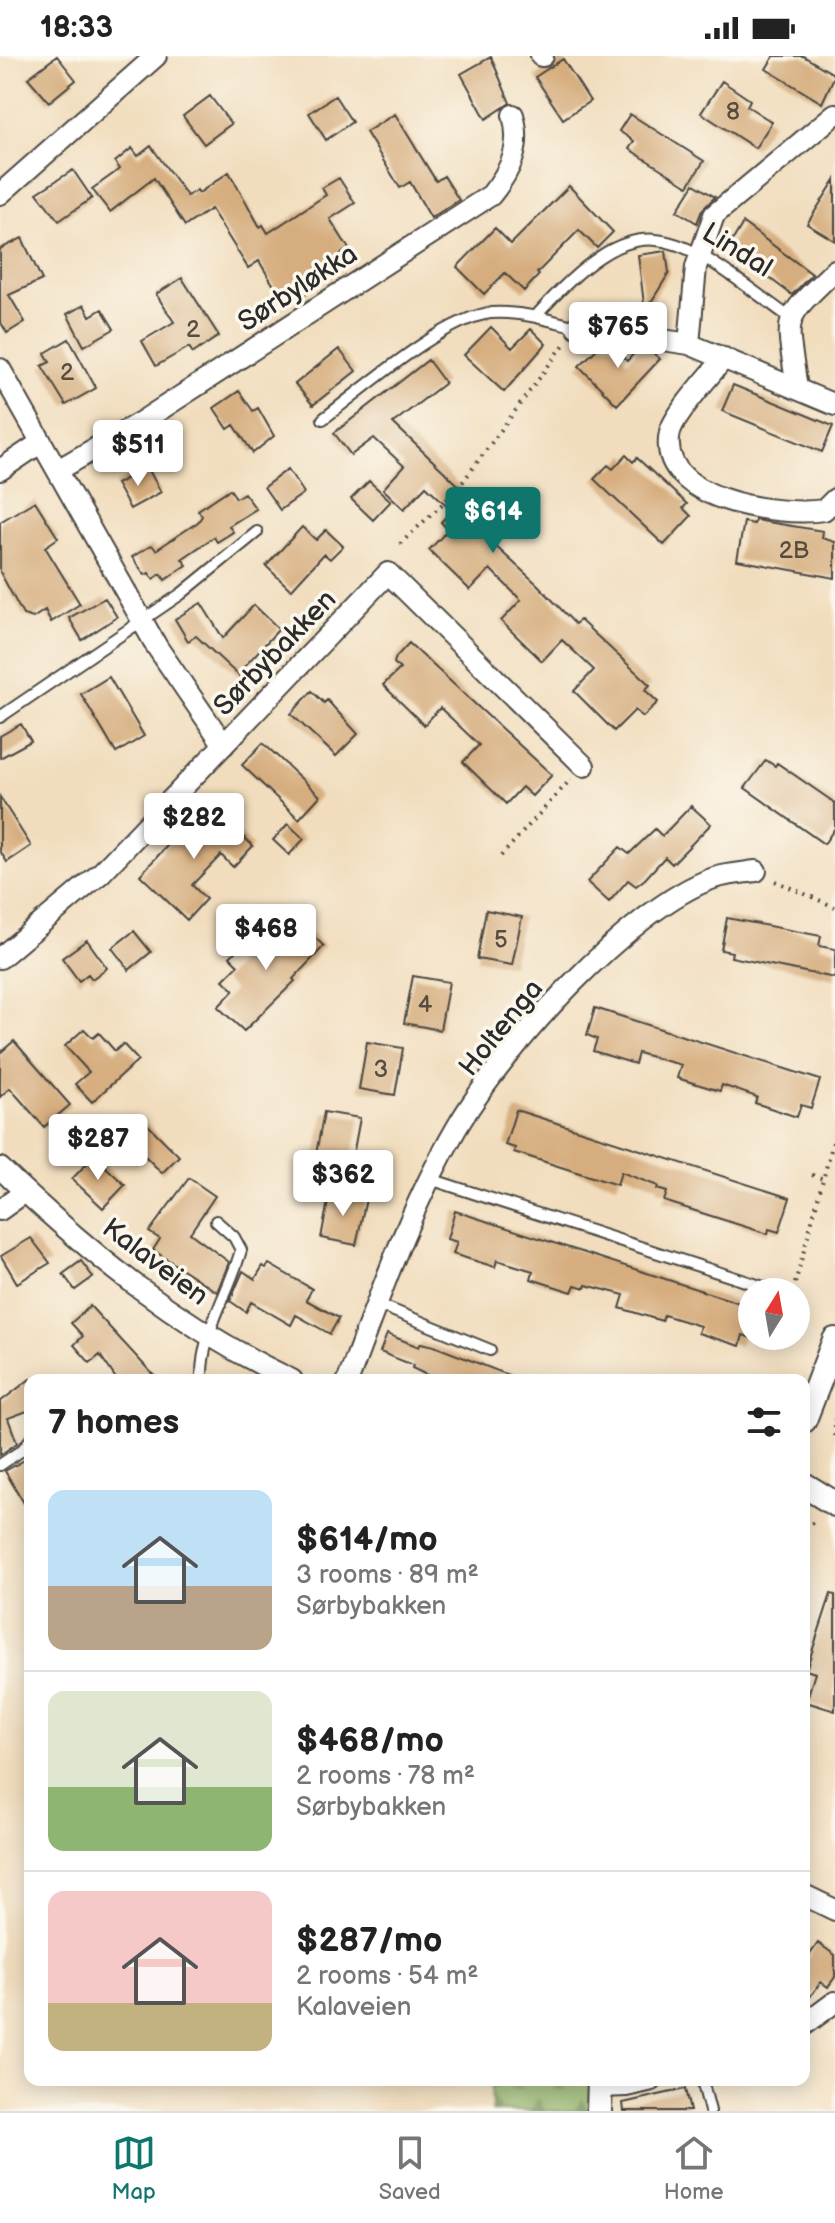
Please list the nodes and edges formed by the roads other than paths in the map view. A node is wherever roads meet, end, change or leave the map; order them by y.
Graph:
1 (156, 56) edge
2 (835, 114) edge
3 (513, 115) dead end
4 (0, 194) edge
5 (700, 253) junction
6 (835, 270) edge
7 (536, 316) junction
8 (789, 317) junction
9 (577, 327) joint
10 (689, 344) junction
11 (724, 358) junction
12 (0, 369) edge
13 (797, 388) junction
14 (835, 405) edge
15 (323, 419) dead end
16 (40, 443) junction
17 (0, 470) edge
18 (58, 470) junction
19 (835, 499) edge
20 (257, 532) dead end
21 (143, 621) junction
22 (0, 717) edge
23 (224, 745) junction
24 (584, 766) road end
25 (756, 871) road end
26 (0, 958) edge
27 (0, 1168) edge
28 (430, 1179) junction
29 (25, 1192) junction
30 (0, 1210) edge
31 (216, 1221) dead end
32 (738, 1279) edge
33 (377, 1304) junction
34 (207, 1335) junction
35 (835, 1340) edge
36 (490, 1350) dead end
37 (203, 1374) edge
38 (281, 1374) edge
39 (350, 1374) edge
40 (810, 1405) edge
41 (24, 1448) edge
42 (0, 1465) edge
43 (810, 1489) edge
44 (835, 1504) edge
45 (810, 1898) edge
46 (835, 1910) edge
47 (835, 2002) edge
48 (810, 2021) edge
49 (628, 2086) edge
50 (704, 2086) edge
51 (600, 2093) edge
52 (710, 2111) edge

1 - 4 street
2 - 5 street
3 - 18 street, Sørbyløkka
5 - 7 lane, Lindal
5 - 8 lane, Lindal
5 - 10 street
6 - 8 street, Lindal
7 - 9 lane
7 - 15 lane
8 - 13 street
9 - 10 street
10 - 11 street
11 - 13 street
11 - 19 street
12 - 16 street
13 - 14 street
16 - 17 street
16 - 18 street
18 - 21 street
20 - 21 lane
21 - 22 lane
21 - 23 street
23 - 24 street, Sørbybakken
23 - 26 street, Sørbybakken
25 - 28 street, Holtenga
27 - 29 street, Kalaveien
28 - 32 lane
28 - 33 street, Holtenga
29 - 30 street
29 - 34 street, Kalaveien
31 - 34 lane
33 - 36 lane
33 - 39 street, Holtenga
34 - 37 lane
34 - 38 street, Kalaveien
35 - 40 street
41 - 42 lane
43 - 44 street
45 - 46 street
47 - 48 street
49 - 51 street
50 - 52 lane

